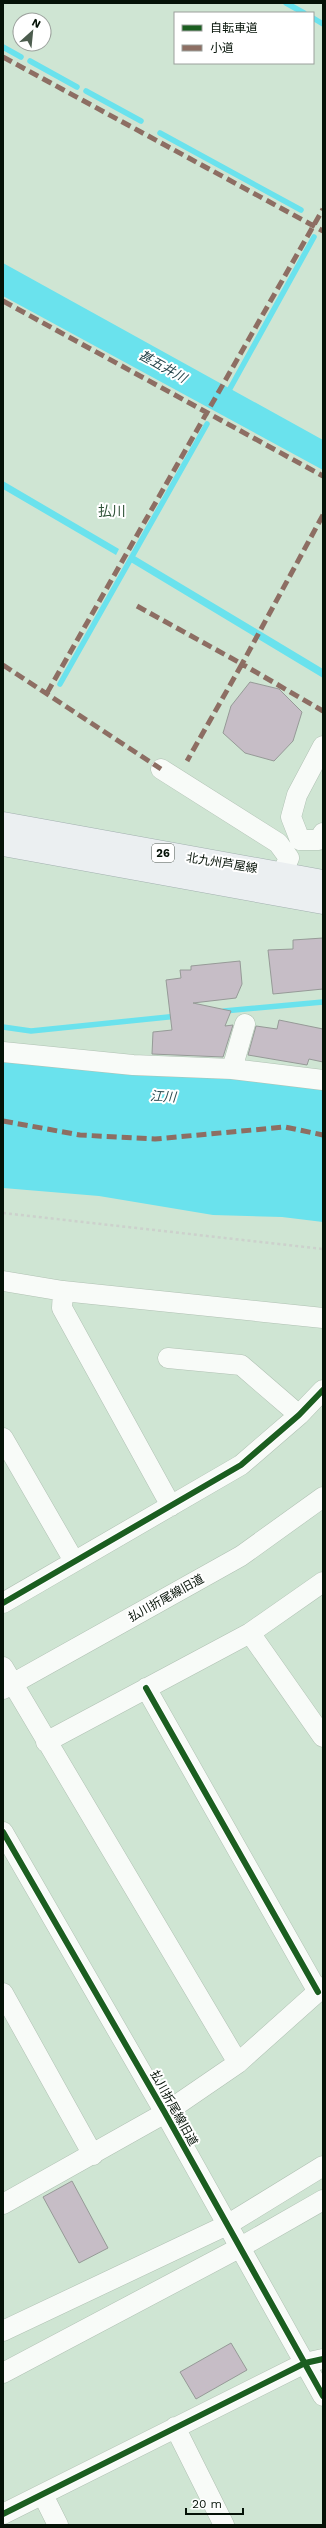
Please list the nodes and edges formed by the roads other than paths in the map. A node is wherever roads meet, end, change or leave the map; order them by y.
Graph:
1 (323, 746) edge
2 (161, 769) dead end
3 (3, 823) edge
4 (323, 833) edge
5 (300, 840) junction
6 (3, 845) edge
7 (286, 865) junction
8 (323, 881) edge
9 (273, 894) junction
10 (323, 903) edge
11 (245, 1024) dead end
12 (3, 1052) edge
13 (232, 1069) junction
14 (323, 1080) edge
15 (3, 1281) edge
16 (63, 1291) junction
17 (323, 1318) edge
18 (168, 1358) dead end
19 (323, 1390) edge
20 (299, 1415) junction
21 (3, 1438) edge
22 (323, 1497) edge
23 (171, 1506) junction
24 (74, 1561) junction
25 (323, 1582) edge
26 (3, 1602) edge
27 (250, 1633) junction
28 (6, 1680) edge
29 (146, 1688) junction
30 (323, 1737) edge
31 (46, 1742) junction
32 (3, 1832) edge
33 (321, 1989) edge
34 (3, 1993) edge
35 (238, 2063) junction
36 (165, 2113) junction
37 (93, 2155) junction
38 (323, 2166) edge
39 (323, 2200) edge
40 (3, 2204) edge
41 (226, 2226) junction
42 (239, 2248) junction
43 (3, 2331) edge
44 (314, 2361) edge
45 (3, 2373) edge
46 (323, 2396) edge
47 (175, 2426) junction
48 (42, 2495) junction
49 (3, 2514) edge
50 (58, 2525) edge
51 (224, 2525) edge

1 - 5 street
2 - 7 street
3 - 7 main road, 北九州芦屋線 / 26
4 - 5 street
5 - 7 street
6 - 9 main road, 北九州芦屋線 / 26
7 - 8 main road, 北九州芦屋線 / 26
7 - 9 street
9 - 10 main road, 北九州芦屋線 / 26
11 - 13 street
12 - 13 street
13 - 14 street
15 - 16 street
16 - 17 street
16 - 23 street
18 - 20 street
19 - 20 street
20 - 23 street
21 - 24 street
22 - 28 street, 払川折尾線旧道
23 - 24 street
24 - 26 street
25 - 27 street
27 - 29 street
27 - 30 street
28 - 31 street
29 - 31 street
29 - 33 street
31 - 35 street
32 - 36 street, 払川折尾線旧道
33 - 35 street
34 - 37 street
35 - 36 street
36 - 37 street
36 - 41 street, 払川折尾線旧道
37 - 40 street
38 - 41 street
39 - 42 street
41 - 42 street, 払川折尾線旧道
41 - 43 street
42 - 44 street, 払川折尾線旧道
42 - 45 street
44 - 46 street, 払川折尾線旧道
44 - 47 street
47 - 48 street
47 - 51 street
48 - 49 street
48 - 50 street

